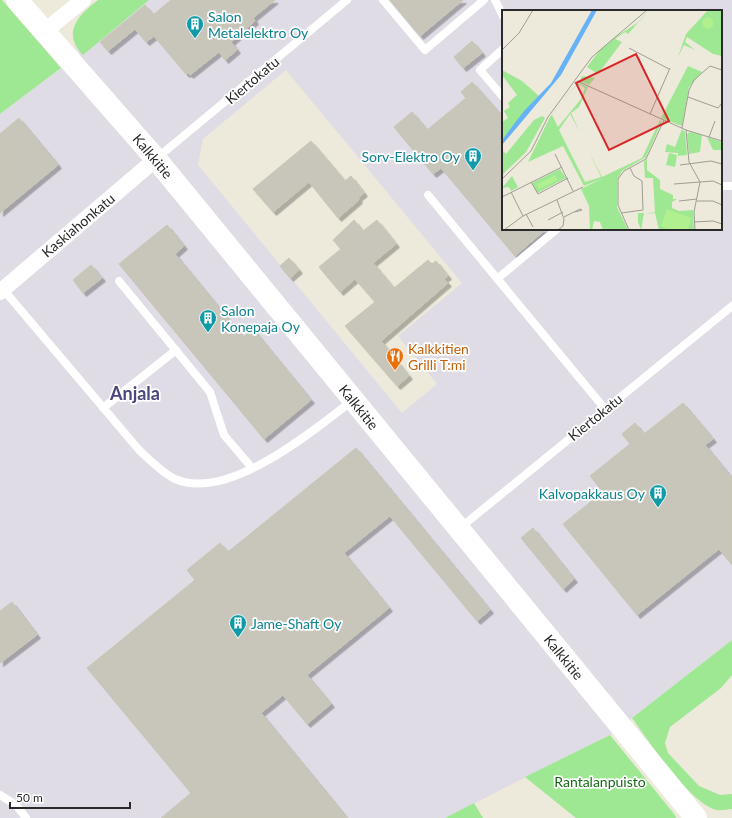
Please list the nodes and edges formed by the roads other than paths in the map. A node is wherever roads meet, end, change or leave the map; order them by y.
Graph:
1 (17, 0) edge
2 (83, 0) edge
3 (347, 0) edge
4 (382, 0) edge
5 (484, 0) edge
6 (495, 0) edge
7 (502, 14) edge
8 (45, 31) junction
9 (502, 50) edge
10 (502, 96) edge
11 (156, 159) junction
12 (428, 195) dead end
13 (556, 230) edge
14 (497, 279) junction
15 (119, 281) dead end
16 (2, 290) edge
17 (732, 306) edge
18 (176, 350) junction
19 (354, 400) junction
20 (104, 408) junction
21 (605, 409) junction
22 (252, 468) junction
23 (459, 528) junction
24 (0, 795) edge
25 (26, 818) edge
26 (696, 818) edge

1 - 8 street, Kalkkitie
2 - 8 street
3 - 11 lane, Kiertokatu
4 - 5 lane
6 - 7 lane
8 - 11 street, Kalkkitie
9 - 10 lane
11 - 16 street, Kaskiahonkatu
11 - 19 street, Kalkkitie
12 - 14 lane
13 - 14 lane
14 - 21 lane
15 - 18 lane
16 - 20 lane
17 - 21 lane, Kiertokatu
18 - 20 lane
18 - 22 lane
19 - 22 lane
19 - 23 street, Kalkkitie
20 - 22 lane
21 - 23 lane, Kiertokatu
23 - 26 street, Kalkkitie
24 - 25 lane

